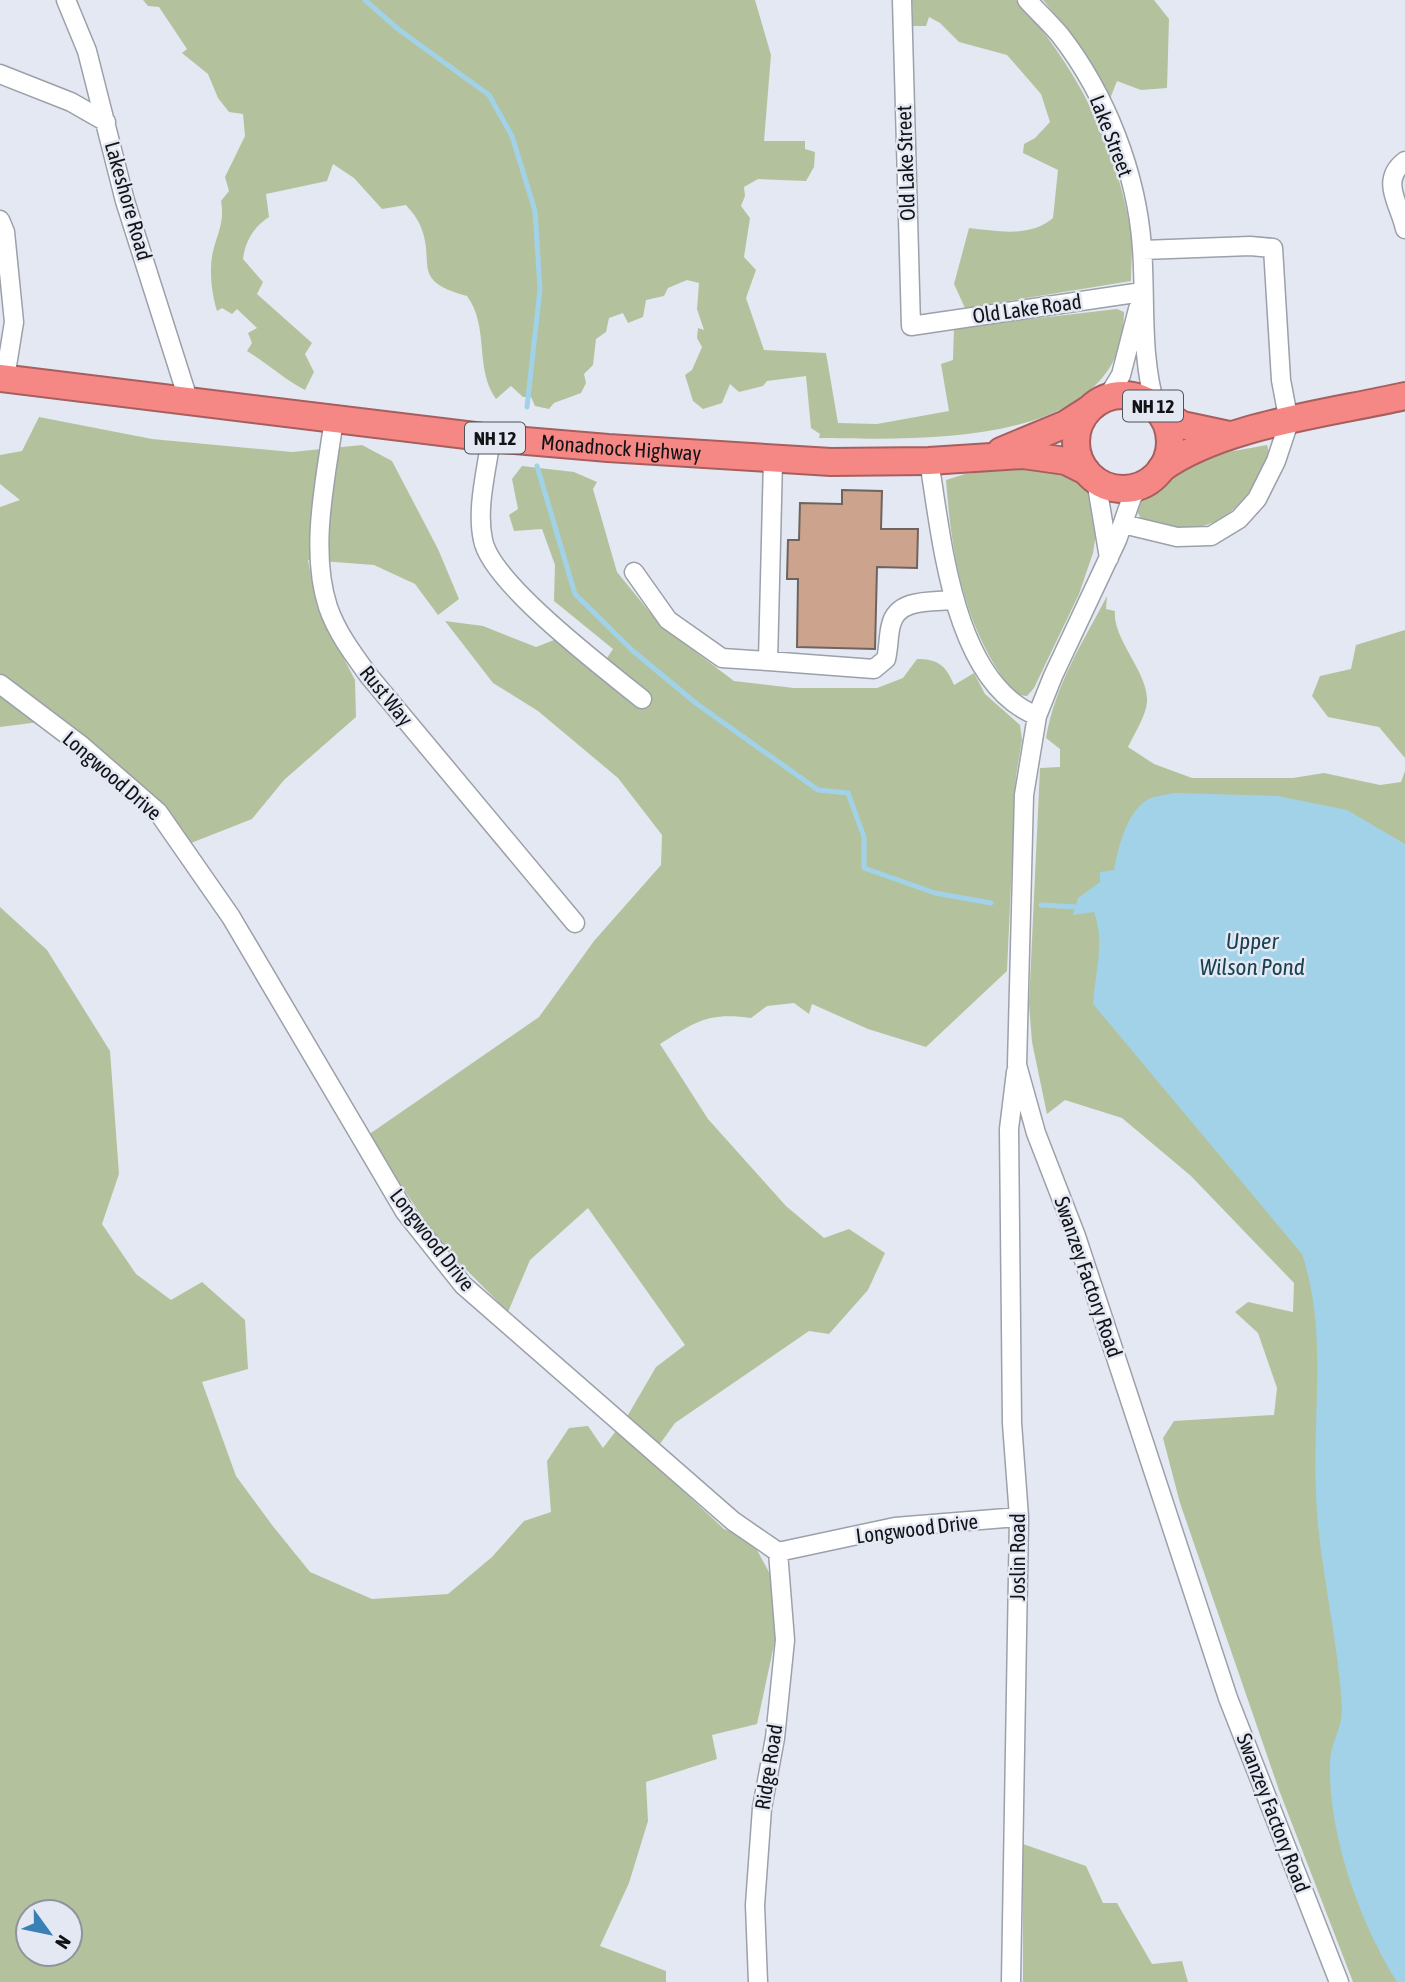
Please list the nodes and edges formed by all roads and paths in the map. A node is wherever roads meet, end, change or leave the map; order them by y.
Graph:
1 (66, 0) edge
2 (902, 0) edge
3 (1027, 0) edge
4 (0, 74) edge
5 (106, 122) junction
6 (1405, 161) edge
7 (0, 220) edge
8 (1405, 229) edge
9 (1143, 250) junction
10 (4, 266) edge
11 (1142, 292) junction
12 (7, 315) edge
13 (911, 326) joint
14 (2, 378) edge
15 (1405, 396) edge
16 (189, 402) junction
17 (1097, 404) junction
18 (1156, 408) junction
19 (334, 419) junction
20 (1289, 422) junction
21 (1229, 435) junction
22 (491, 438) junction
23 (993, 454) junction
24 (773, 460) junction
25 (929, 461) junction
26 (1091, 476) junction
27 (1151, 477) junction
28 (1123, 524) junction
29 (1109, 558) junction
30 (634, 572) dead end
31 (953, 600) junction
32 (768, 661) junction
33 (0, 684) edge
34 (642, 699) dead end
35 (1037, 716) junction
36 (575, 923) dead end
37 (1017, 1065) junction
38 (1009, 1133) junction
39 (1036, 1133) junction
40 (1019, 1517) junction
41 (778, 1552) junction
42 (758, 1982) edge
43 (1011, 1982) edge
44 (1339, 1982) edge

1 - 5 street, Lakeshore Road
2 - 13 street, Old Lake Street
3 - 9 street, Lake Street
4 - 5 street
5 - 16 street, Lakeshore Road
6 - 8 street
7 - 10 street
9 - 11 street, Lake Street
9 - 20 street
10 - 12 street
11 - 13 street, Old Lake Road
11 - 17 street, Lake Street
11 - 18 street, Lake Street
12 - 14 street
14 - 16 highway, Monadnock Highway / NH 12
15 - 20 highway, NH 12
16 - 19 highway, Monadnock Highway / NH 12
17 - 18 highway, NH 12
17 - 23 highway, Monadnock Highway / NH 12
17 - 26 highway
18 - 21 highway, NH 12
18 - 27 highway, NH 12
19 - 22 highway, Monadnock Highway / NH 12
19 - 36 street, Rust Way
20 - 21 highway, NH 12
20 - 28 street
21 - 27 highway, NH 12
22 - 24 highway, Monadnock Highway / NH 12
22 - 34 street
23 - 25 highway, Monadnock Highway / NH 12
23 - 26 highway, Monadnock Highway / NH 12
24 - 25 highway, Monadnock Highway / NH 12
24 - 32 street
25 - 31 street
26 - 27 highway, NH 12
26 - 29 street
27 - 28 street, Swanzey Factory Road
28 - 29 street, Swanzey Factory Road
29 - 35 street, Swanzey Factory Road
30 - 32 street
31 - 32 street
31 - 35 street
33 - 41 street, Longwood Drive
35 - 37 street, Swanzey Factory Road
37 - 38 street, Joslin Road
37 - 39 street, Swanzey Factory Road
38 - 39 street
38 - 40 street, Joslin Road
39 - 44 street, Swanzey Factory Road
40 - 41 street, Longwood Drive
40 - 43 street, Joslin Road
41 - 42 street, Ridge Road

